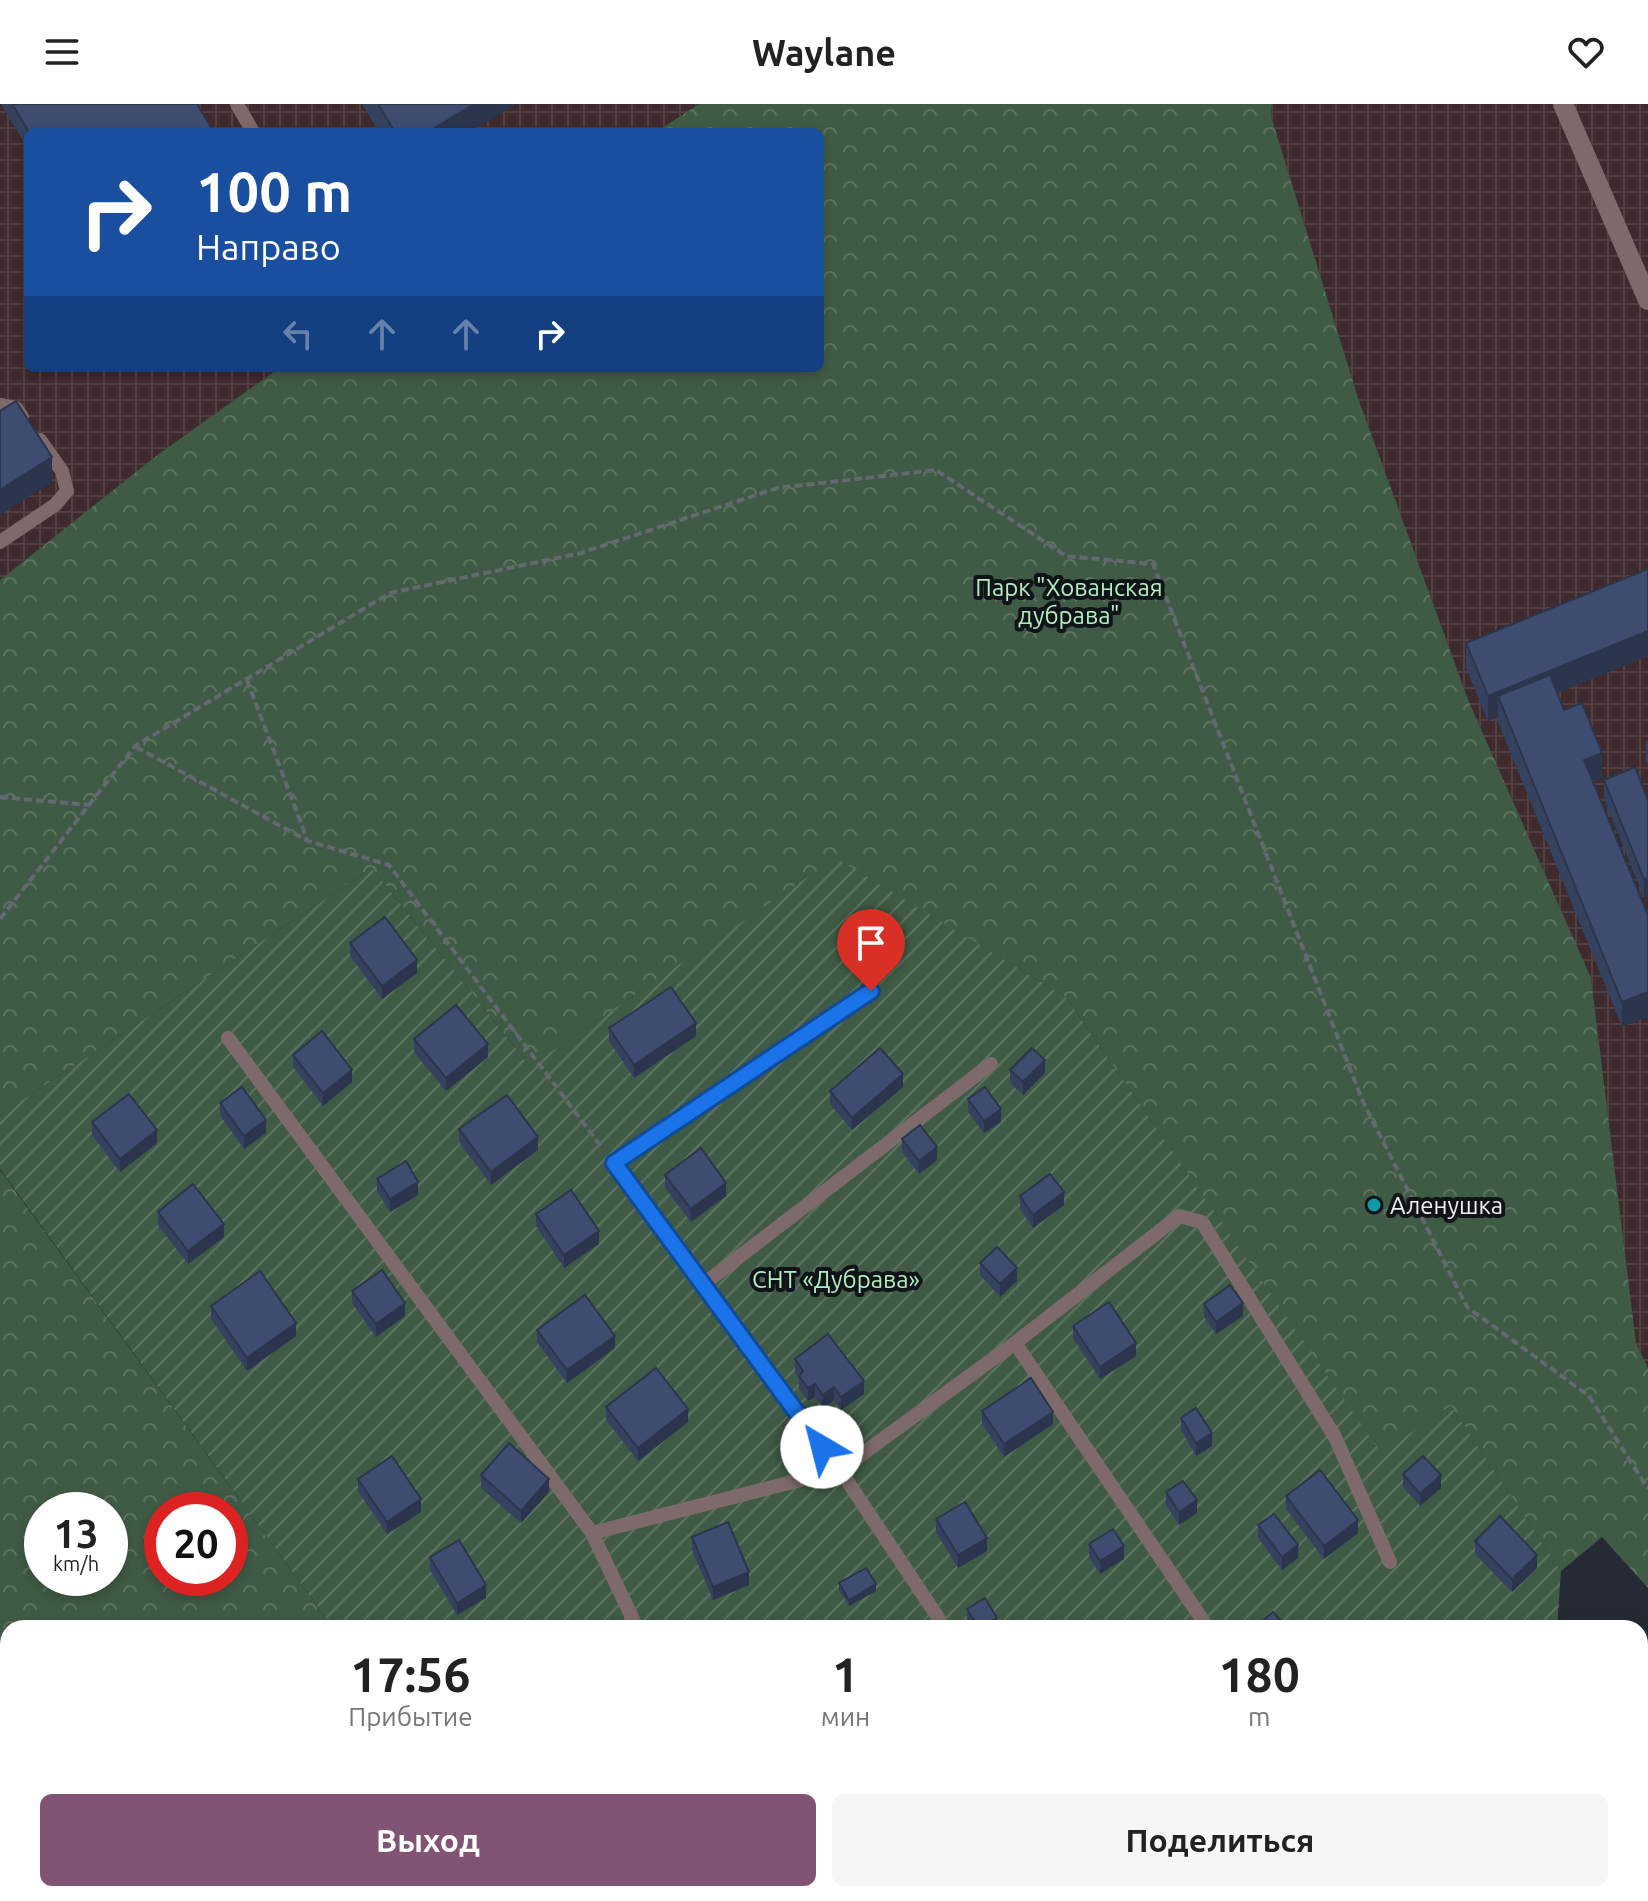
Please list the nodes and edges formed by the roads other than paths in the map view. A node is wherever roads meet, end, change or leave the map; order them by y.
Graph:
1 (237, 104) edge
2 (1563, 104) edge
3 (251, 128) edge
4 (1648, 300) edge
5 (0, 405) edge
6 (0, 542) edge
7 (871, 991) dead end
8 (228, 1038) dead end
9 (991, 1064) dead end
10 (701, 1286) junction
11 (1015, 1343) junction
12 (840, 1470) junction
13 (592, 1533) junction
14 (1390, 1562) dead end
15 (633, 1620) edge
16 (940, 1620) edge
17 (1203, 1620) edge

1 - 3 lane
2 - 4 street
5 - 6 lane
7 - 10 lane
8 - 13 lane
9 - 10 lane
10 - 12 lane
11 - 12 lane
11 - 14 lane
11 - 17 lane
12 - 13 lane
12 - 16 lane
13 - 15 lane

